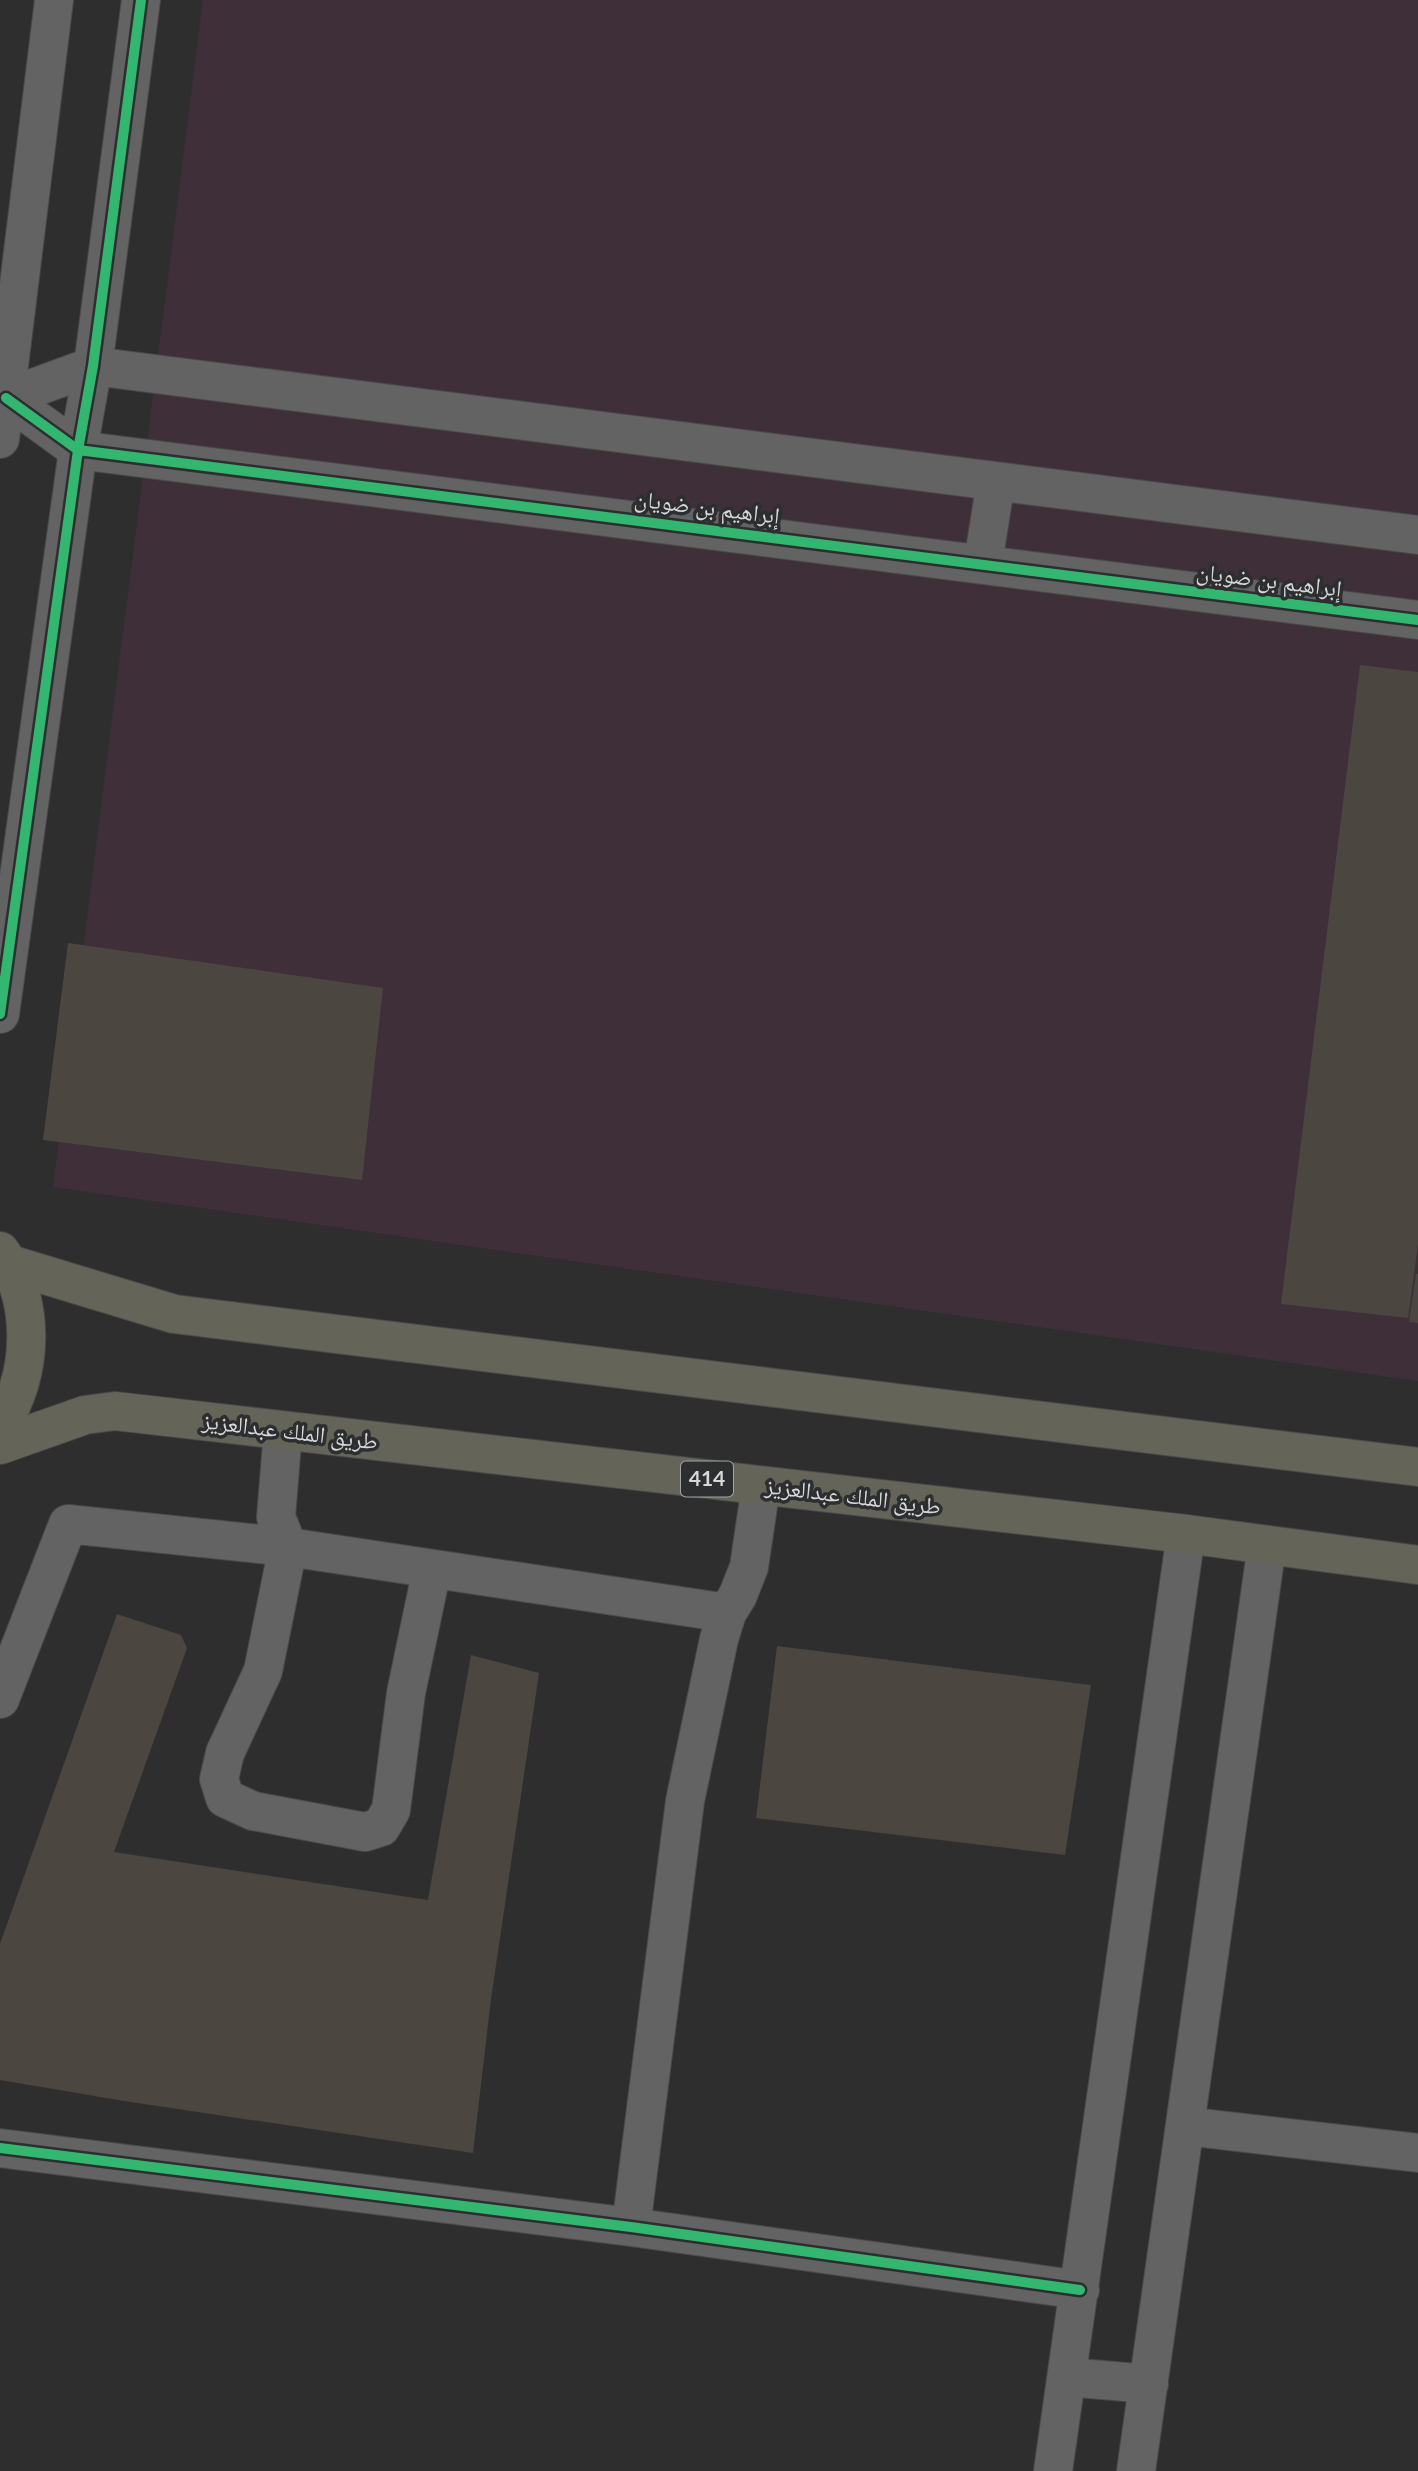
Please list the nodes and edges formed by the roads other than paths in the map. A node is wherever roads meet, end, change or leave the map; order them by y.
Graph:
1 (54, 0) edge
2 (141, 0) edge
3 (93, 366) junction
4 (6, 398) junction
5 (0, 439) edge
6 (78, 450) junction
7 (996, 481) junction
8 (1418, 535) edge
9 (983, 563) junction
10 (1418, 620) edge
11 (0, 1014) edge
12 (3, 1248) edge
13 (0, 1425) edge
14 (283, 1431) junction
15 (0, 1444) edge
16 (1418, 1467) edge
17 (761, 1486) junction
18 (1186, 1534) junction
19 (1266, 1545) junction
20 (288, 1547) junction
21 (1418, 1565) edge
22 (432, 1569) junction
23 (727, 1613) junction
24 (0, 1699) edge
25 (1185, 2126) junction
26 (0, 2148) edge
27 (1418, 2153) edge
28 (631, 2227) junction
29 (1080, 2290) junction
30 (1067, 2377) junction
31 (1149, 2384) junction
32 (1054, 2471) edge
33 (1136, 2471) edge

1 - 4 street
2 - 3 street
3 - 4 street
3 - 6 street
3 - 7 street
4 - 5 street
4 - 6 street, إبراهيم بن ضويان
6 - 9 street, إبراهيم بن ضويان
6 - 11 street
7 - 8 street
7 - 9 street
9 - 10 street, إبراهيم بن ضويان
12 - 13 highway
12 - 16 highway
14 - 15 highway, طريق الملك عبدالعزيز / 414
14 - 17 highway, طريق الملك عبدالعزيز / 414
14 - 20 street
17 - 18 highway, طريق الملك عبدالعزيز / 414
17 - 23 street
18 - 19 highway, طريق الملك عبدالعزيز / 414
18 - 29 street
19 - 21 highway, طريق الملك عبدالعزيز / 414
19 - 25 street
20 - 22 street
20 - 22 street
20 - 24 street
22 - 23 street
23 - 28 street
25 - 27 street
25 - 31 street
26 - 28 street
28 - 29 street
29 - 30 street
30 - 31 street
30 - 32 street
31 - 33 street

